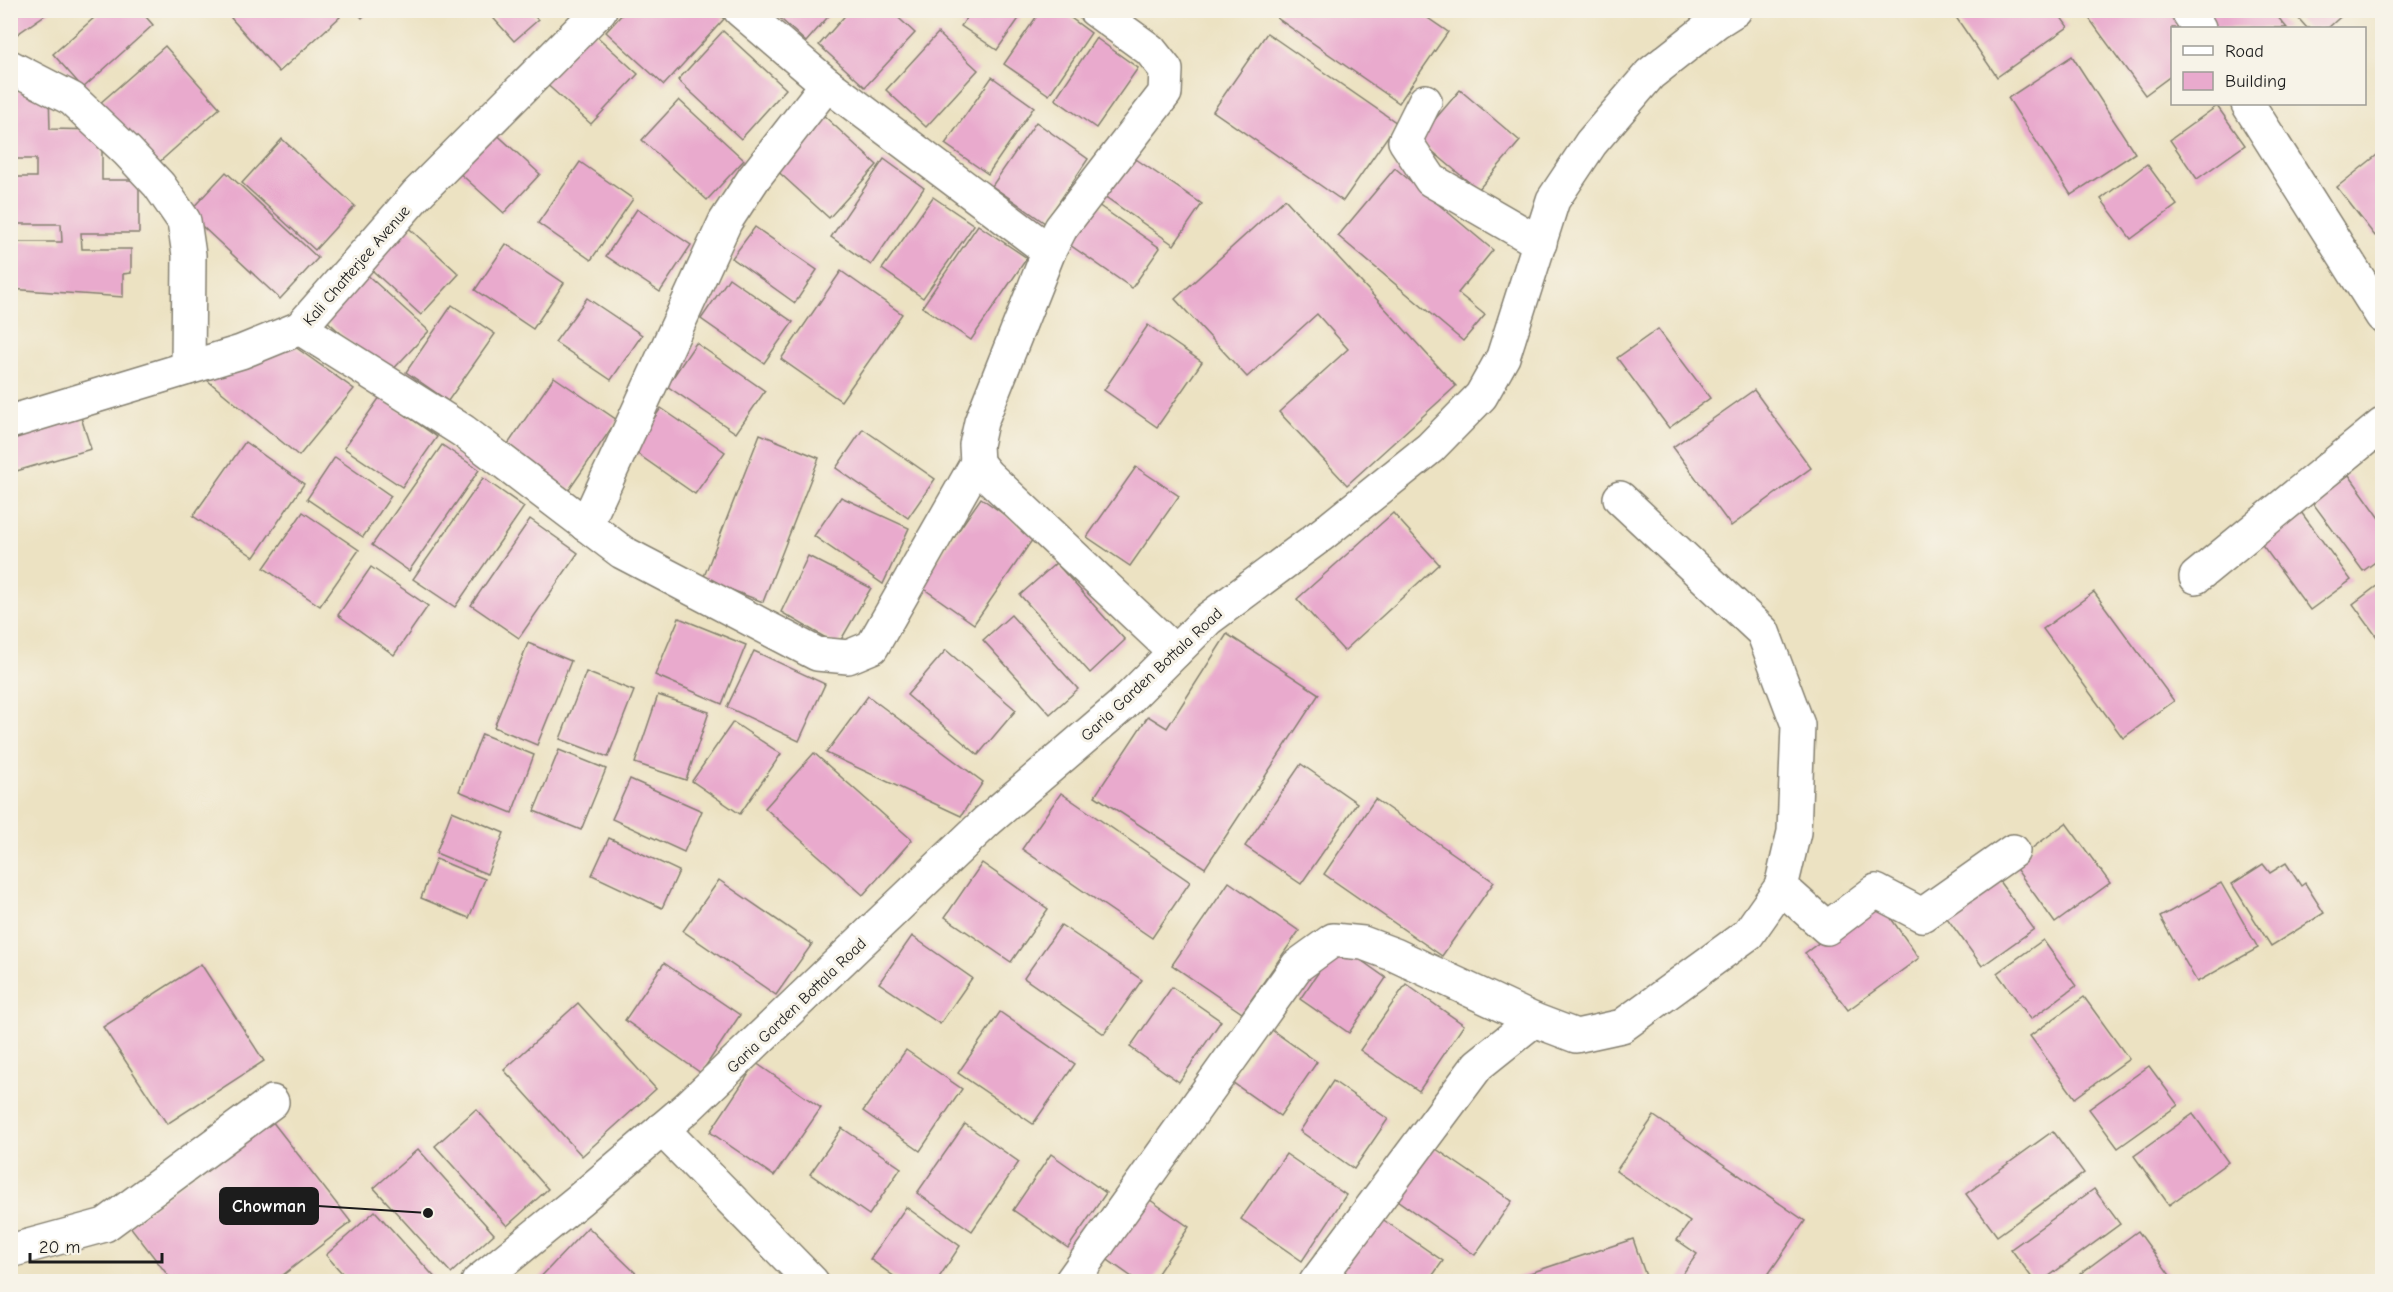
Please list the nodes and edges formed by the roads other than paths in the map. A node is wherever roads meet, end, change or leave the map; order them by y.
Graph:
1 (600, 10) edge
2 (740, 10) edge
3 (1735, 10) edge
4 (2187, 10) edge
5 (1105, 13) edge
6 (2198, 27) edge
7 (10, 67) edge
8 (827, 84) junction
9 (1425, 101) dead end
10 (2249, 105) edge
11 (1540, 243) junction
12 (1048, 251) junction
13 (2382, 316) edge
14 (300, 328) junction
15 (188, 368) junction
16 (10, 422) edge
17 (2382, 425) edge
18 (977, 463) junction
19 (1620, 498) dead end
20 (586, 525) junction
21 (2196, 577) dead end
22 (1174, 652) junction
23 (2013, 851) dead end
24 (1781, 887) junction
25 (1534, 1020) junction
26 (272, 1102) dead end
27 (662, 1130) junction
28 (10, 1251) edge
29 (478, 1281) edge
30 (812, 1281) edge
31 (1071, 1281) edge
32 (1316, 1281) edge

1 - 14 street, Kali Chatterjee Avenue
2 - 8 street
3 - 11 street, Garia Garden Bottala Road
4 - 6 street
5 - 12 street
7 - 15 street
8 - 12 street
8 - 20 street
9 - 11 street
10 - 13 street
11 - 22 street, Garia Garden Bottala Road
12 - 18 street
14 - 15 street, Kali Chatterjee Avenue
14 - 20 street
15 - 16 street, Kali Chatterjee Avenue
17 - 21 street
18 - 20 street
18 - 22 street
19 - 24 street
22 - 27 street, Garia Garden Bottala Road
23 - 24 street
24 - 25 street
25 - 31 street
25 - 32 street
26 - 28 street
27 - 29 street, Garia Garden Bottala Road
27 - 30 street

